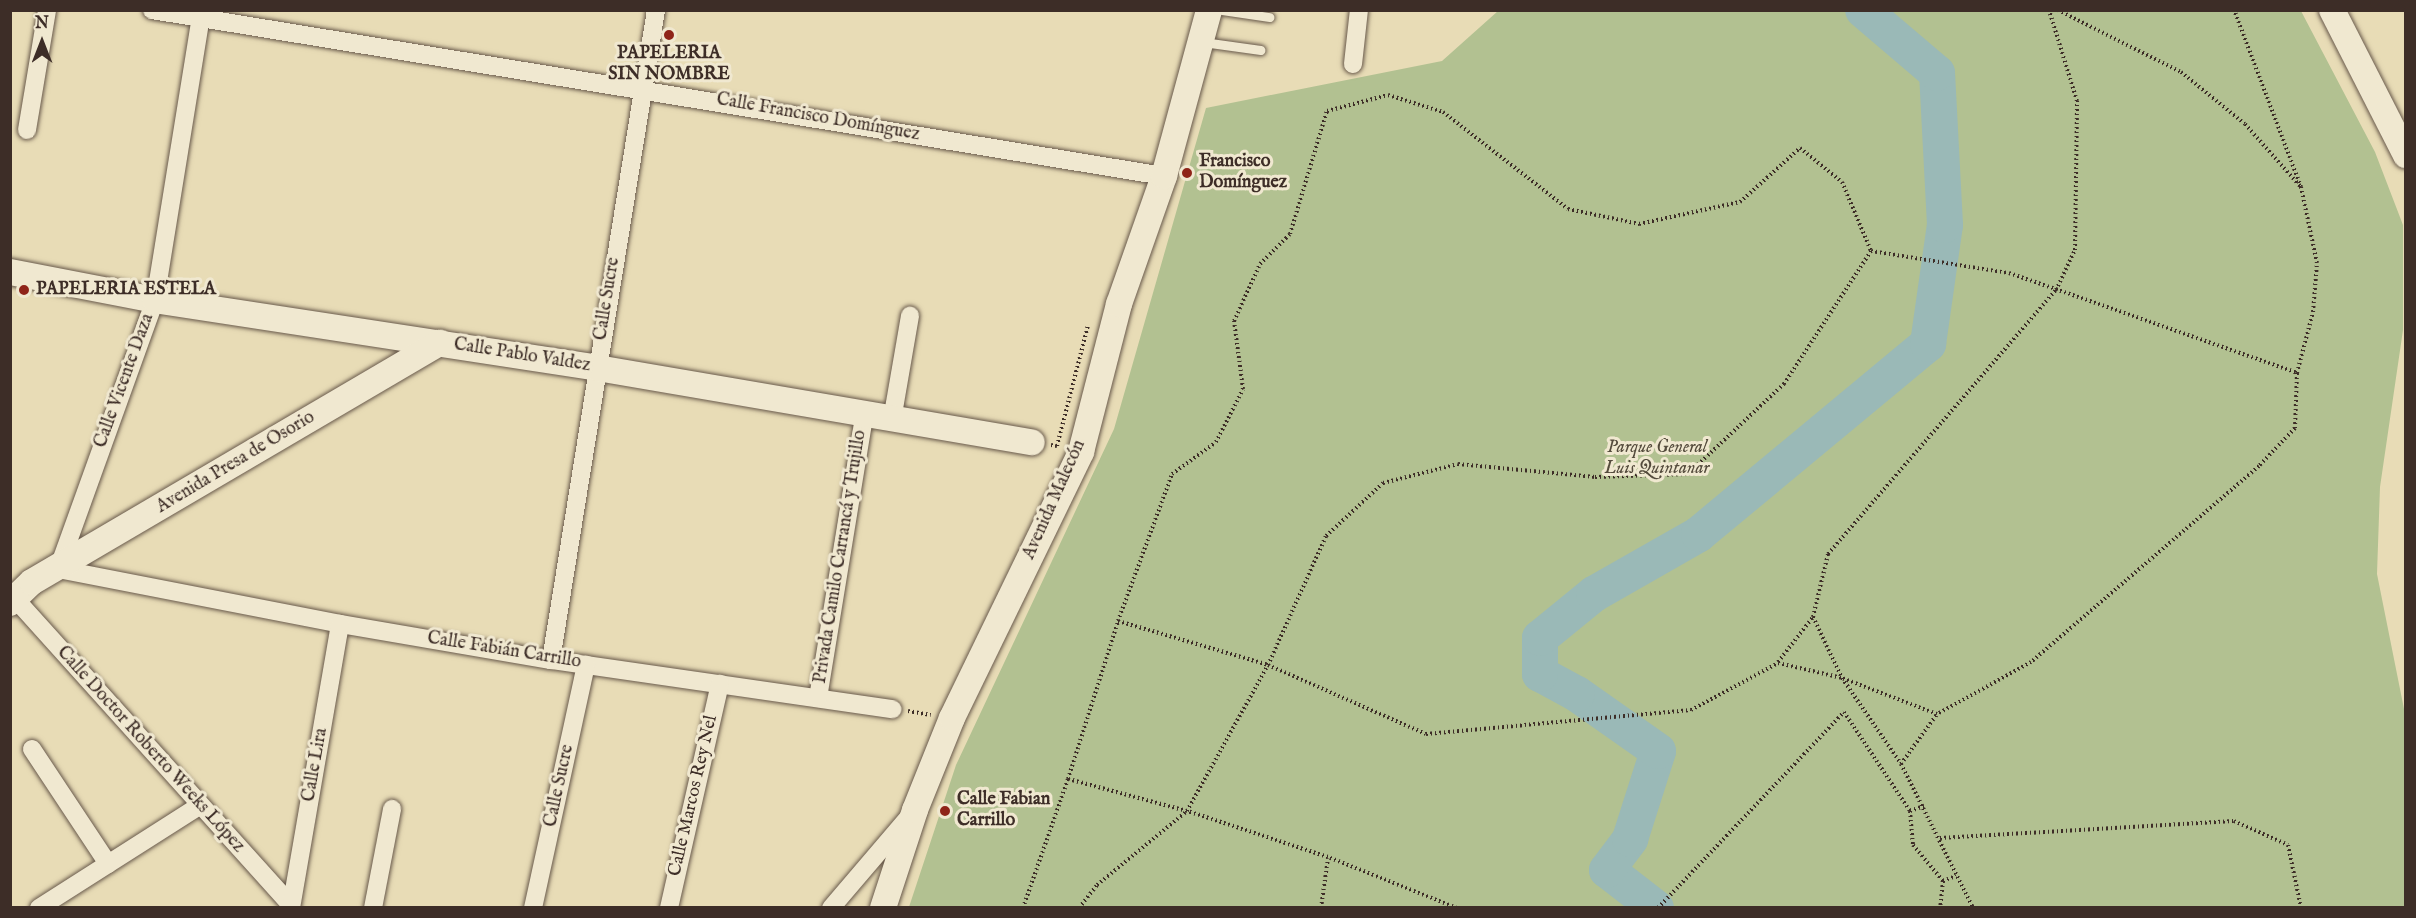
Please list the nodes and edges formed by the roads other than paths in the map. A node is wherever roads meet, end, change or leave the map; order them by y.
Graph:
1 (47, 10) edge
2 (152, 10) edge
3 (656, 10) edge
4 (1209, 10) edge
5 (1222, 10) edge
6 (1359, 10) edge
7 (2332, 10) edge
8 (202, 14) edge
9 (1269, 16) dead end
10 (1203, 42) junction
11 (1260, 50) dead end
12 (1353, 64) dead end
13 (642, 89) junction
14 (27, 130) dead end
15 (2406, 155) edge
16 (1164, 177) junction
17 (10, 272) edge
18 (155, 300) junction
19 (910, 316) dead end
20 (440, 343) junction
21 (597, 368) junction
22 (864, 416) junction
23 (892, 420) junction
24 (1032, 442) road end
25 (57, 569) junction
26 (16, 592) edge
27 (340, 624) junction
28 (550, 660) junction
29 (586, 665) junction
30 (720, 684) junction
31 (818, 698) junction
32 (893, 709) road end
33 (32, 749) dead end
34 (199, 806) junction
35 (392, 809) dead end
36 (915, 810) junction
37 (108, 864) junction
38 (291, 906) edge
39 (39, 908) edge
40 (373, 908) edge
41 (533, 908) edge
42 (669, 908) edge
43 (831, 908) edge
44 (883, 908) edge

1 - 14 street
2 - 8 street, Calle Francisco Domínguez
3 - 13 street, Calle Sucre
4 - 10 street, Avenida Malecón
5 - 9 lane
6 - 12 street
7 - 15 street
8 - 13 street, Calle Francisco Domínguez
8 - 18 street, Calle Vicente Daza
10 - 11 lane
10 - 16 street, Avenida Malecón
13 - 16 street, Calle Francisco Domínguez
13 - 21 street, Calle Sucre
16 - 36 street, Avenida Malecón
17 - 18 street, Calle Pablo Valdez
18 - 20 street, Calle Pablo Valdez
18 - 25 street, Calle Vicente Daza
19 - 23 street
20 - 21 street, Calle Pablo Valdez
20 - 25 street, Avenida Presa de Osorio
21 - 22 street, Calle Pablo Valdez
21 - 28 street, Calle Sucre
22 - 23 street, Calle Pablo Valdez
22 - 31 street, Privada Camilo Carrancá y Trujillo
23 - 24 street, Calle Pablo Valdez
25 - 26 street, Avenida Presa de Osorio
25 - 27 street, Calle Fabián Carrillo
26 - 34 street, Calle Doctor Roberto Weeks López
27 - 28 street, Calle Fabián Carrillo
27 - 38 street, Calle Lira
28 - 29 street, Calle Fabián Carrillo
29 - 30 street, Calle Fabián Carrillo
29 - 41 street, Calle Sucre
30 - 31 street, Calle Fabián Carrillo
30 - 42 street, Calle Marcos Rey Nel
31 - 32 street, Calle Fabián Carrillo
33 - 37 street
34 - 37 street
34 - 38 street, Calle Doctor Roberto Weeks López
35 - 40 street
36 - 43 street
36 - 44 street, Avenida Malecón
37 - 39 street

